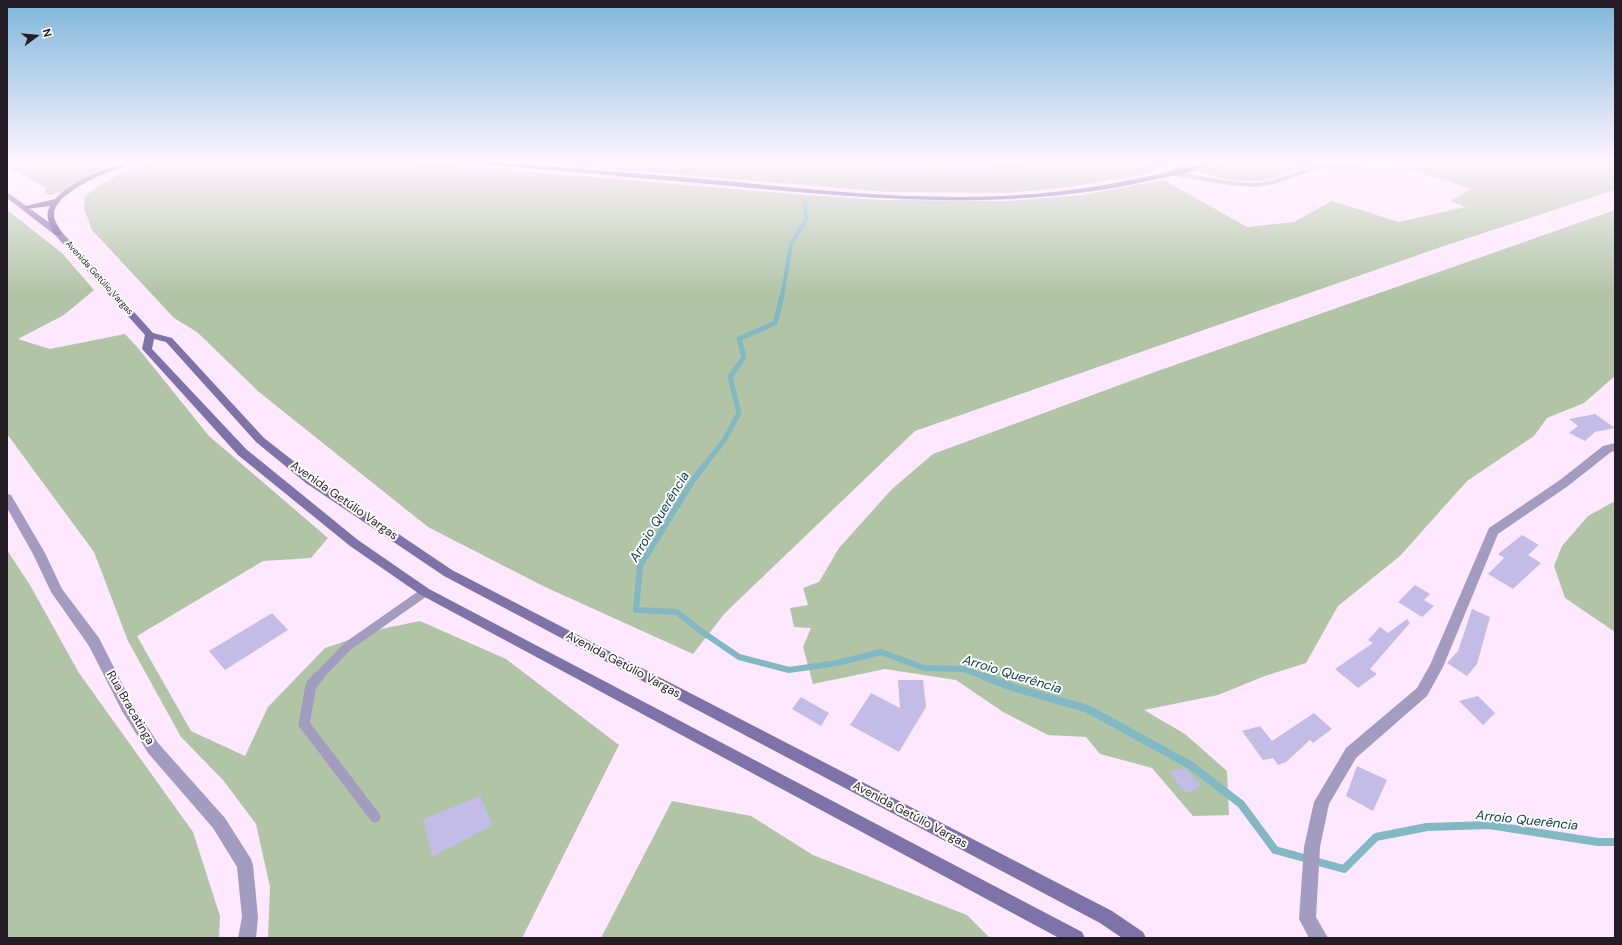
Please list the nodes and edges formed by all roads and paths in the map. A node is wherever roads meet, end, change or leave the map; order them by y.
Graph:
1 (35, 206) edge
2 (54, 206) edge
3 (26, 207) joint
4 (58, 233) junction
5 (150, 336) junction
6 (1615, 447) edge
7 (7, 498) edge
8 (425, 592) junction
9 (375, 817) dead end
10 (247, 938) edge
11 (1076, 938) edge
12 (1137, 938) edge
13 (1319, 938) edge

1 - 3 main road
2 - 4 main road
3 - 4 main road, Avenida Getúlio Vargas
4 - 5 main road, Avenida Getúlio Vargas
5 - 8 main road, Avenida Getúlio Vargas
5 - 12 main road, Avenida Getúlio Vargas
6 - 13 street
7 - 10 street, Rua Bracatinga
8 - 9 lane
8 - 11 main road, Avenida Getúlio Vargas

